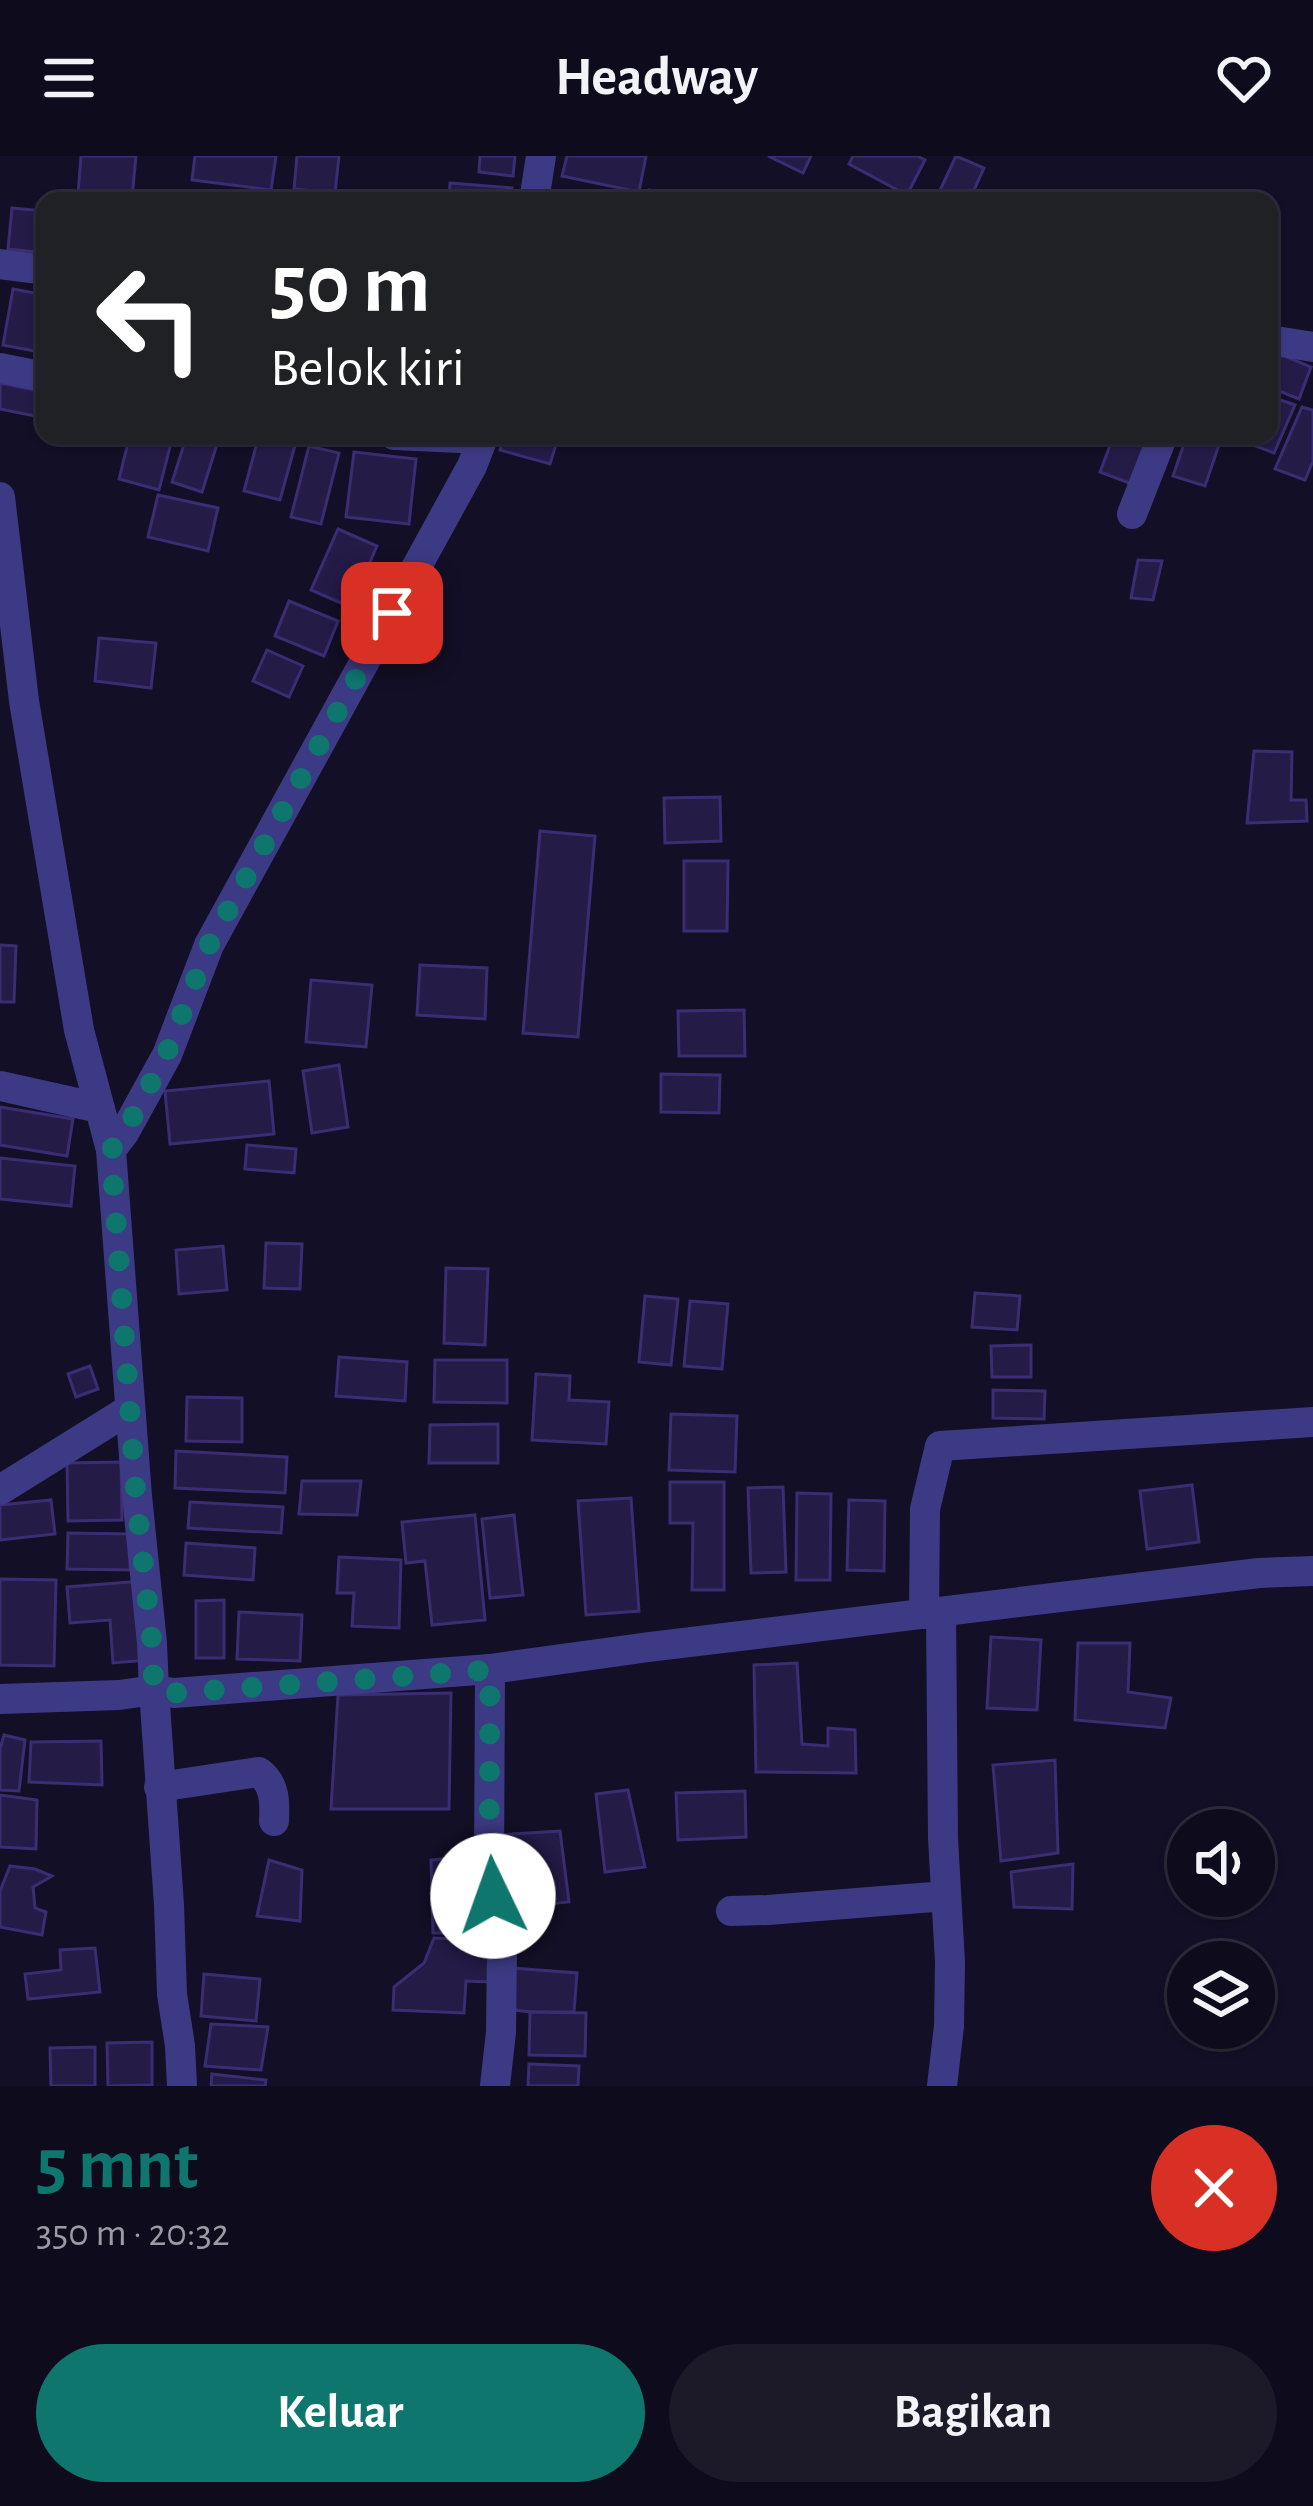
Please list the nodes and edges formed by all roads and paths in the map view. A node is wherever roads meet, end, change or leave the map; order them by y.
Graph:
1 (542, 156) edge
2 (536, 192) edge
3 (0, 264) edge
4 (36, 269) edge
5 (1278, 341) edge
6 (1313, 347) edge
7 (0, 368) edge
8 (36, 375) edge
9 (480, 444) edge
10 (1159, 444) edge
11 (0, 497) edge
12 (1132, 514) dead end
13 (0, 1086) edge
14 (99, 1108) junction
15 (111, 1150) junction
16 (130, 1408) junction
17 (1313, 1422) edge
18 (0, 1490) edge
19 (1313, 1571) edge
20 (932, 1613) junction
21 (490, 1670) junction
22 (154, 1690) junction
23 (0, 1699) edge
24 (159, 1787) junction
25 (274, 1821) dead end
26 (946, 1896) junction
27 (730, 1911) dead end
28 (182, 2086) edge
29 (495, 2086) edge
30 (942, 2086) edge

1 - 2 street
3 - 4 street
5 - 6 street
7 - 8 street
9 - 15 street
10 - 12 street
11 - 14 street
13 - 14 street
14 - 15 street
15 - 16 street
16 - 18 street
16 - 22 street
17 - 20 street
19 - 20 street
20 - 21 street
20 - 26 street
21 - 22 street
21 - 29 street
22 - 23 street
22 - 24 street
24 - 25 street
24 - 28 street
26 - 27 street
26 - 30 street

